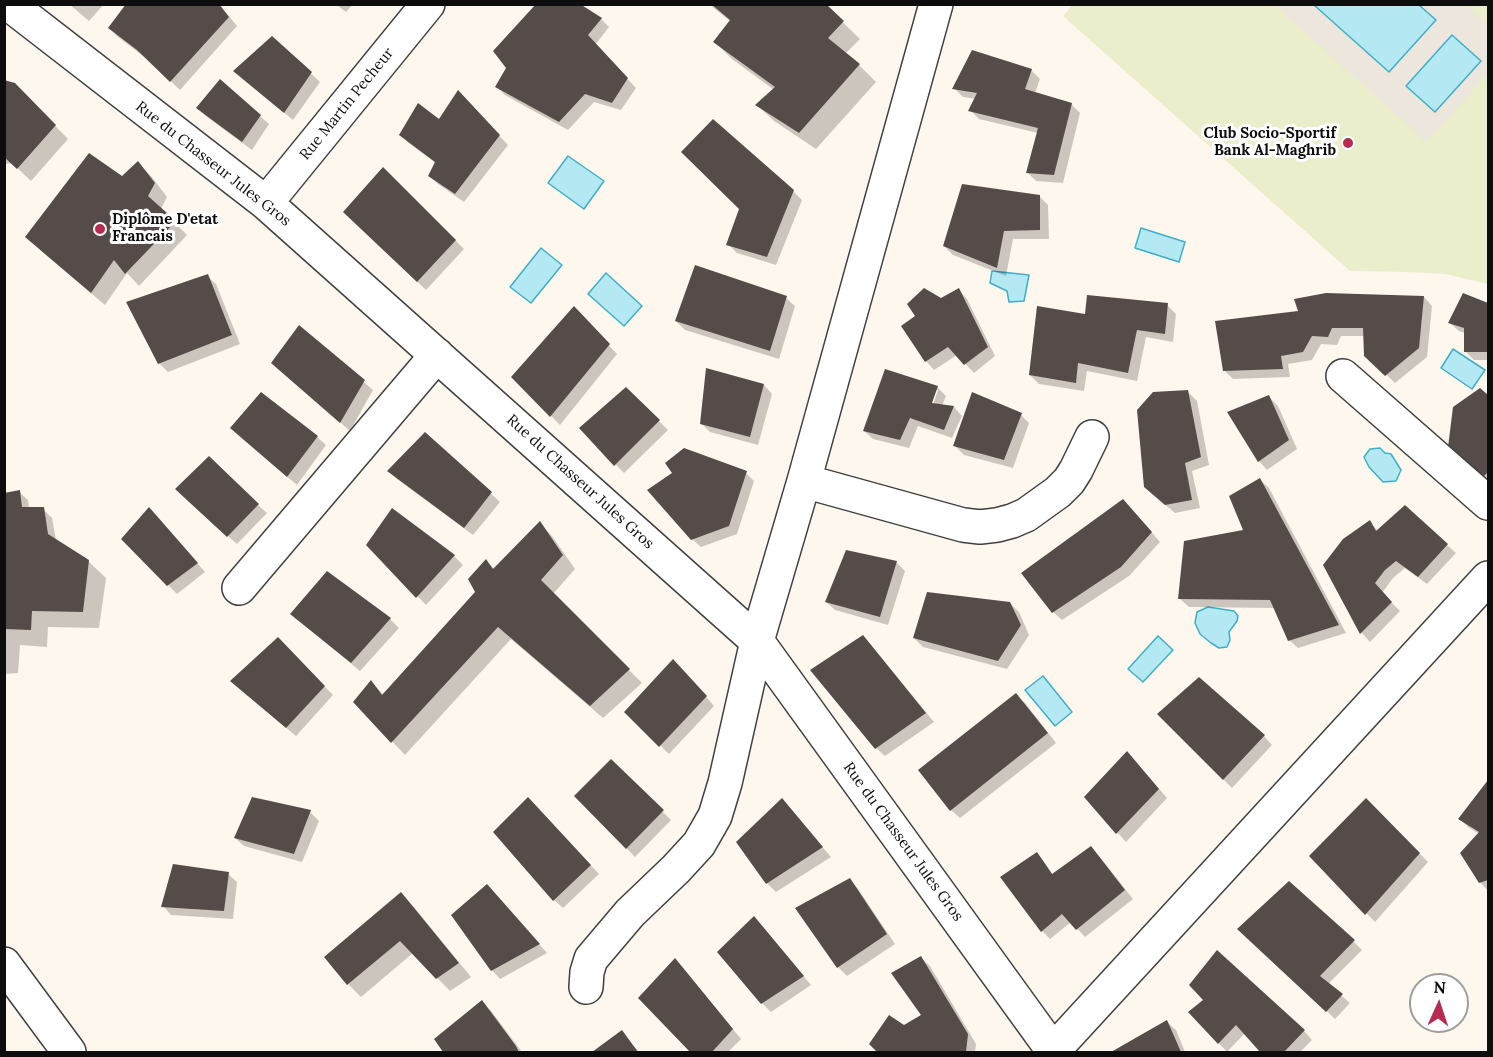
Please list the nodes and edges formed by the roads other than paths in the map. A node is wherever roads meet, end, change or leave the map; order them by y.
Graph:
1 (9, 4) edge
2 (428, 4) edge
3 (936, 4) edge
4 (266, 203) junction
5 (437, 355) junction
6 (1343, 376) dead end
7 (1092, 437) dead end
8 (804, 481) junction
9 (1488, 503) edge
10 (1488, 578) edge
11 (239, 588) dead end
12 (757, 641) junction
13 (4, 964) edge
14 (586, 987) dead end
15 (1053, 1052) edge
16 (69, 1053) edge

1 - 4 street, Rue du Chasseur Jules Gros
2 - 4 street, Rue Martin Pecheur
3 - 8 street
4 - 5 street, Rue du Chasseur Jules Gros
5 - 11 street
5 - 12 street, Rue du Chasseur Jules Gros
6 - 9 street
7 - 8 street
8 - 12 street
10 - 15 street
12 - 14 street
12 - 15 street, Rue du Chasseur Jules Gros
13 - 16 street

